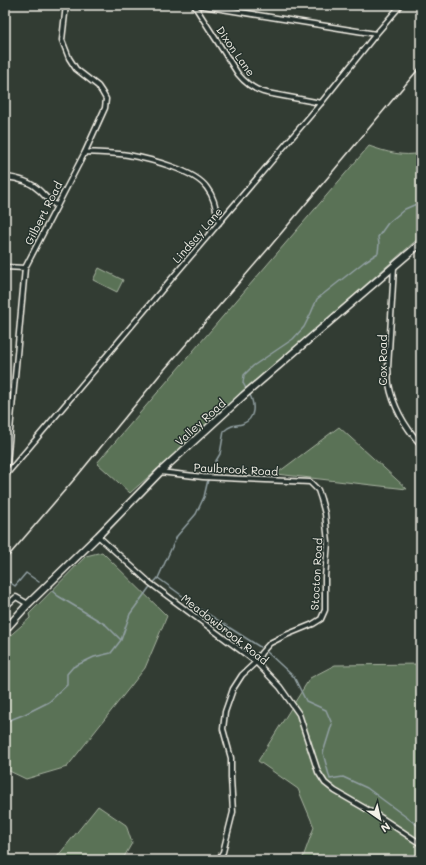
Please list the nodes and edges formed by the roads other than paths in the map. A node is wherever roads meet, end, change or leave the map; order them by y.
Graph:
1 (66, 5) edge
2 (196, 5) edge
3 (401, 5) edge
4 (376, 34) junction
5 (321, 103) junction
6 (84, 152) junction
7 (5, 177) edge
8 (56, 205) junction
9 (219, 223) junction
10 (421, 243) edge
11 (394, 266) junction
12 (5, 267) edge
13 (25, 268) junction
14 (421, 445) edge
15 (160, 472) junction
16 (5, 475) edge
17 (310, 482) joint
18 (98, 536) junction
19 (28, 604) junction
20 (5, 606) edge
21 (5, 630) edge
22 (256, 662) junction
23 (421, 844) edge
24 (218, 860) edge

1 - 6 street, Gilbert Road
2 - 4 street
2 - 5 street, Dixon Lane
3 - 4 street, Lindsay Lane
4 - 5 street, Lindsay Lane
5 - 9 street, Lindsay Lane
6 - 8 street, Gilbert Road
6 - 9 street
7 - 8 street
8 - 13 street, Gilbert Road
9 - 16 street, Lindsay Lane
10 - 11 main road, Valley Road
11 - 14 street, Cox Road
11 - 15 main road, Valley Road
12 - 13 street
13 - 16 street, Gilbert Road
15 - 17 street, Paulbrook Road
15 - 18 main road, Valley Road
17 - 22 street, Stocton Road
18 - 19 main road, Valley Road
18 - 22 street, Meadowbrook Road
19 - 20 street
19 - 21 main road, Valley Road
22 - 23 street, Meadowbrook Road
22 - 24 street, Stocton Road

